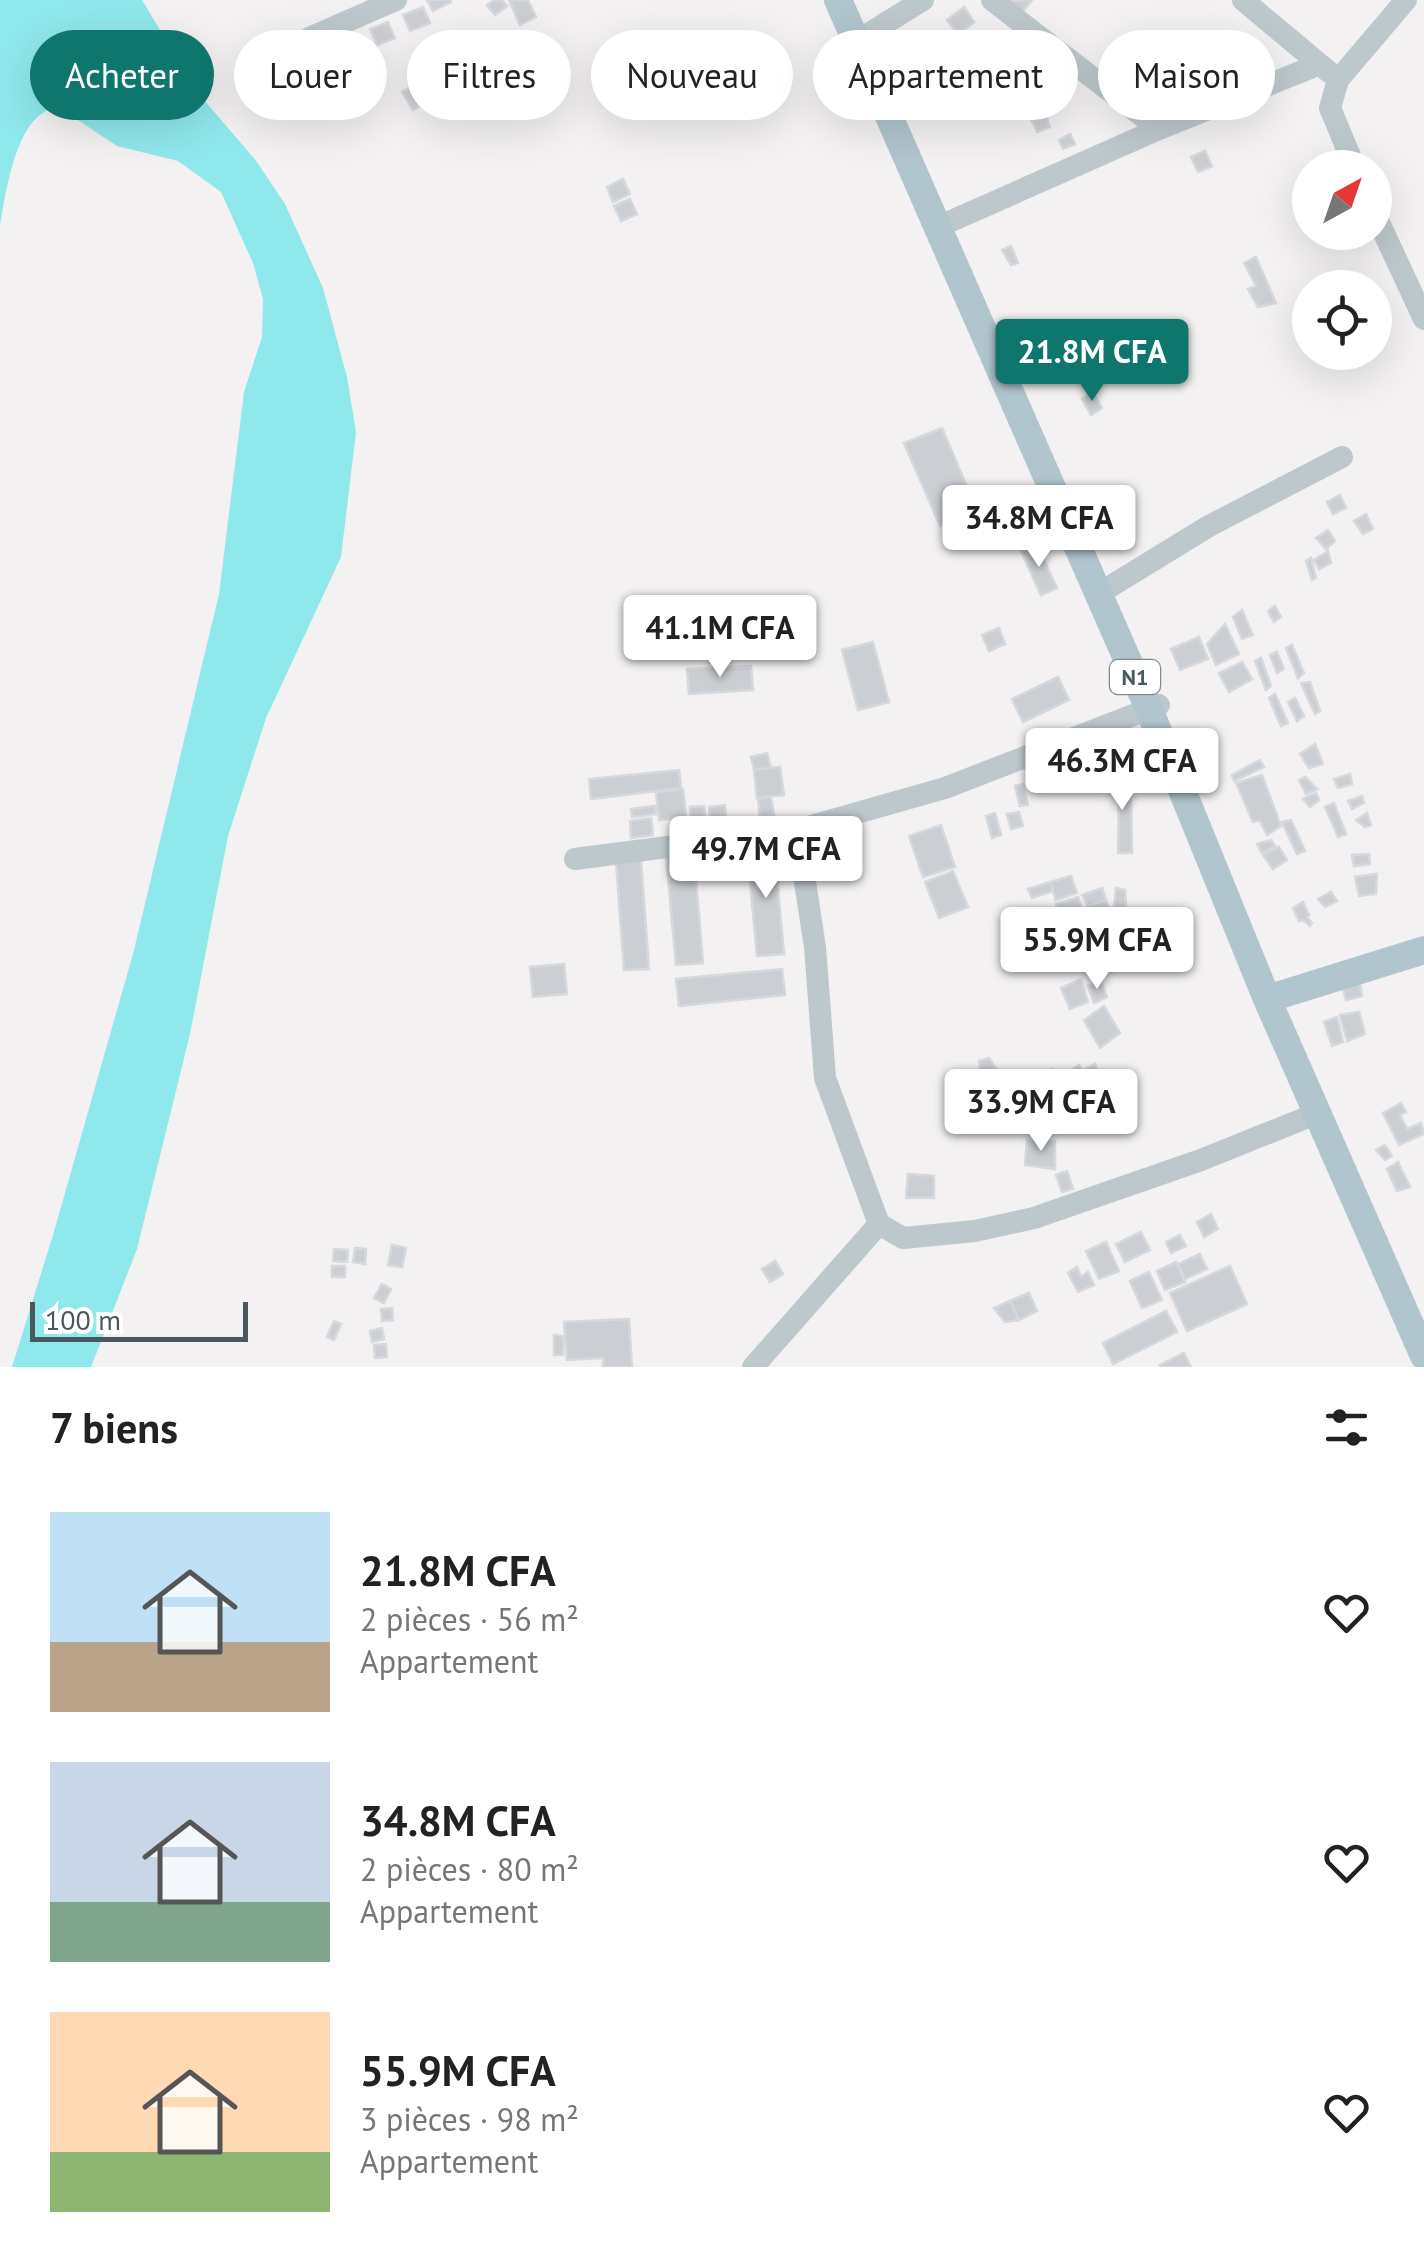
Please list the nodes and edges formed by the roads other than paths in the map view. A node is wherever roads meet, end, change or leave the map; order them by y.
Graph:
1 (396, 0) edge
2 (838, 0) edge
3 (850, 0) edge
4 (922, 0) edge
5 (992, 0) edge
6 (1243, 0) edge
7 (1406, 0) edge
8 (328, 30) edge
9 (863, 30) edge
10 (875, 30) edge
11 (1329, 72) junction
12 (903, 120) edge
13 (1159, 130) junction
14 (1348, 150) edge
15 (948, 222) junction
16 (1392, 250) edge
17 (1424, 319) edge
18 (1342, 458) dead end
19 (1103, 592) junction
20 (1154, 707) junction
21 (798, 830) junction
22 (575, 860) dead end
23 (1424, 950) edge
24 (1272, 997) junction
25 (1318, 1113) junction
26 (880, 1224) junction
27 (1424, 1311) edge
28 (1424, 1356) edge
29 (753, 1367) edge

1 - 8 street
2 - 19 main road, N1
3 - 9 main road, N1
4 - 10 street
5 - 13 street
6 - 11 street
7 - 11 street
11 - 13 street
11 - 14 street
12 - 15 main road, N1
13 - 15 street
15 - 19 main road, N1
16 - 17 street
18 - 19 street
19 - 20 main road, N1
20 - 21 street
20 - 24 main road, N1
21 - 22 street
21 - 26 street
23 - 24 main road
24 - 25 main road, N1
24 - 27 main road, N1
25 - 26 street
25 - 28 main road, N1
26 - 29 street

